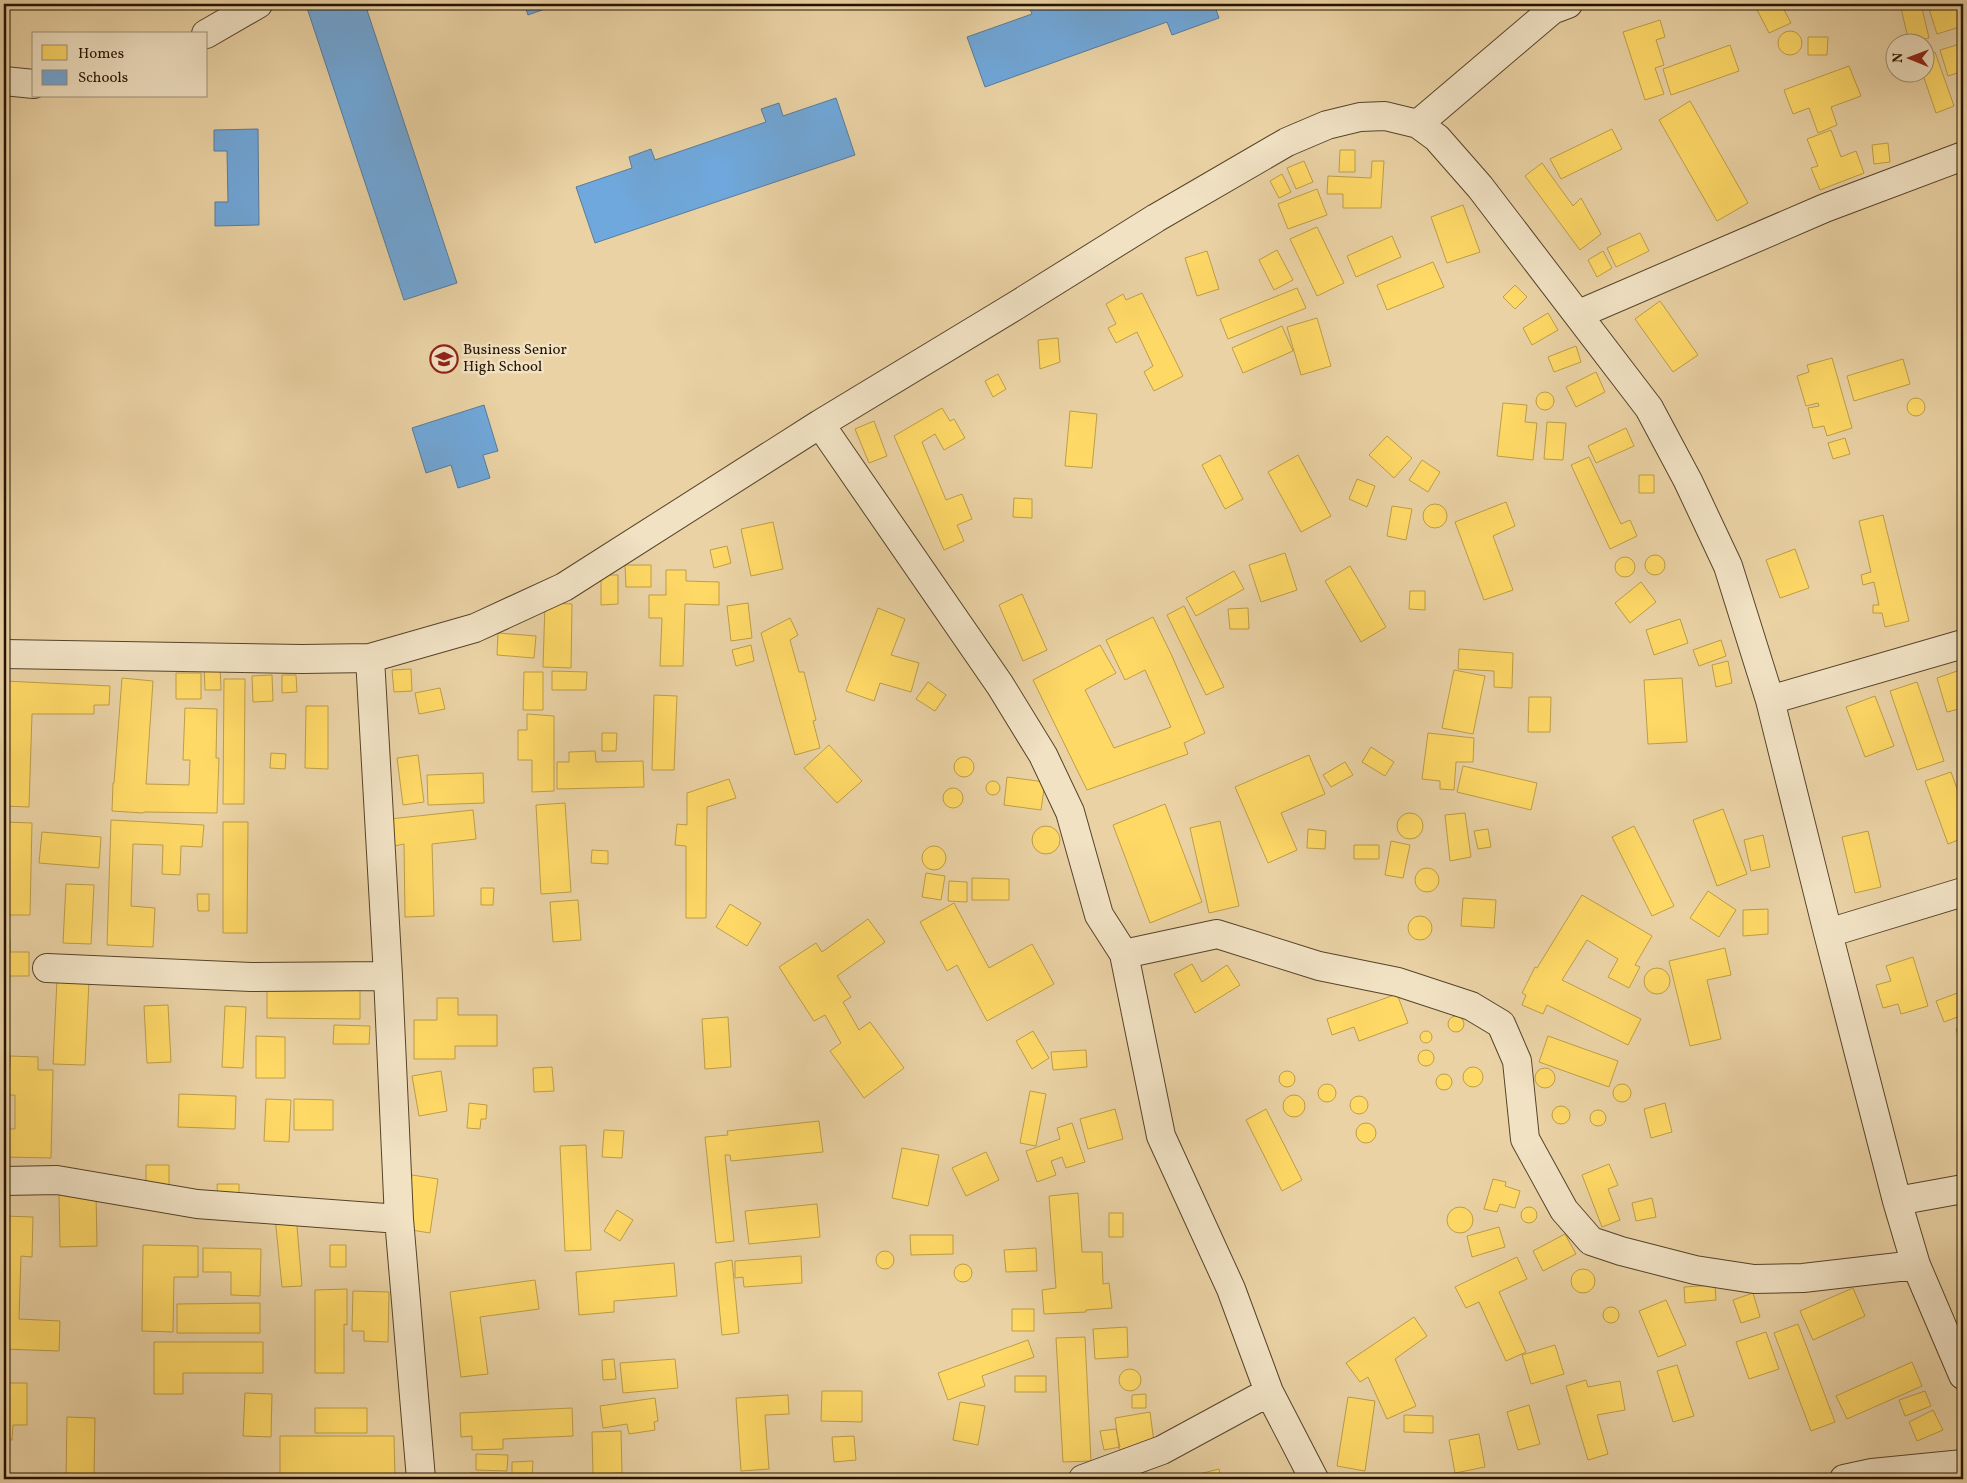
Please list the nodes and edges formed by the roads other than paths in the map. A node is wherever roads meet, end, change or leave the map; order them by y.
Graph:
1 (258, 4) edge
2 (1568, 4) edge
3 (208, 33) edge
4 (4, 81) edge
5 (32, 84) edge
6 (1418, 124) junction
7 (1963, 156) edge
8 (1579, 314) junction
9 (820, 424) junction
10 (1963, 644) edge
11 (4, 654) edge
12 (370, 658) junction
13 (1770, 700) junction
14 (1963, 892) edge
15 (1828, 932) junction
16 (1124, 954) junction
17 (47, 968) dead end
18 (388, 976) junction
19 (4, 1182) edge
20 (1963, 1189) edge
21 (1897, 1201) junction
22 (399, 1219) junction
23 (1916, 1265) junction
24 (1963, 1375) edge
25 (1269, 1392) junction
26 (1963, 1464) edge
27 (421, 1479) edge
28 (1083, 1479) edge
29 (1314, 1479) edge
30 (1844, 1479) edge

1 - 3 street
2 - 6 street
4 - 5 street
6 - 8 street
6 - 9 street
7 - 8 street
8 - 13 street
9 - 12 street
9 - 16 street
10 - 13 street
11 - 12 street
12 - 18 street
13 - 15 street
14 - 15 street
15 - 21 street
16 - 23 street
16 - 25 street
17 - 18 street
18 - 22 street
19 - 22 street
20 - 21 street
21 - 23 street
22 - 27 street
23 - 24 street
25 - 28 street
25 - 29 street
26 - 30 street

